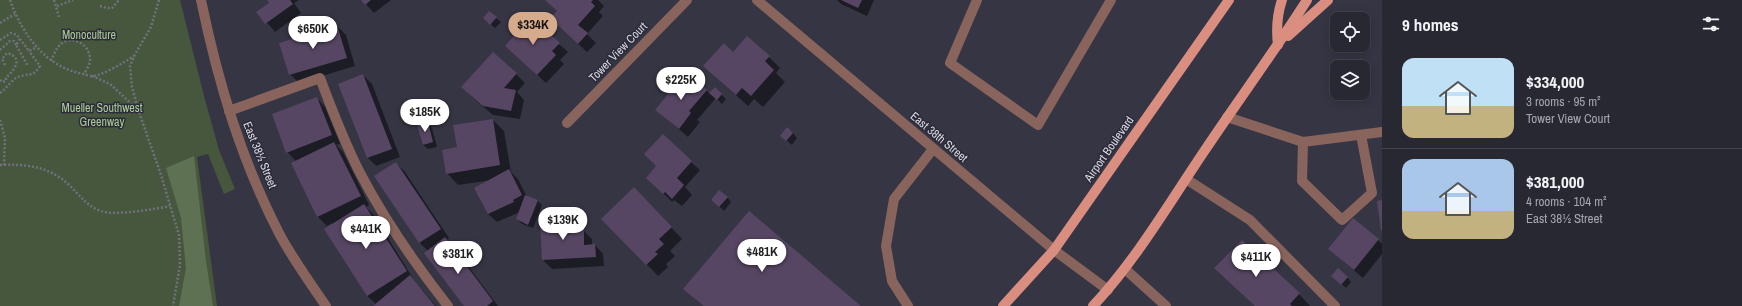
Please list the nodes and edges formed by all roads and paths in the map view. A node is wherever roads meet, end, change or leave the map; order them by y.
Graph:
1 (10, 0) edge
2 (54, 0) edge
3 (73, 0) edge
4 (119, 0) edge
5 (159, 0) edge
6 (201, 0) edge
7 (687, 0) edge
8 (757, 0) edge
9 (977, 0) edge
10 (1111, 0) edge
11 (1229, 0) edge
12 (1282, 0) edge
13 (1307, 0) edge
14 (1328, 0) edge
15 (57, 6) junction
16 (100, 6) dead end
17 (15, 14) junction
18 (59, 17) dead end
19 (0, 23) edge
20 (20, 39) junction
21 (0, 40) edge
22 (16, 45) junction
23 (1278, 45) junction
24 (37, 47) junction
25 (0, 50) edge
26 (29, 51) junction
27 (134, 56) junction
28 (51, 61) junction
29 (5, 65) dead end
30 (28, 66) dead end
31 (84, 74) junction
32 (92, 76) junction
33 (0, 80) edge
34 (6, 81) junction
35 (9, 84) junction
36 (0, 93) edge
37 (138, 109) junction
38 (228, 111) junction
39 (1227, 117) junction
40 (0, 120) edge
41 (567, 123) dead end
42 (1382, 132) edge
43 (1361, 134) junction
44 (1303, 142) junction
45 (933, 149) junction
46 (2, 165) edge
47 (1186, 179) junction
48 (170, 206) junction
49 (1054, 250) junction
50 (1125, 269) junction
51 (1108, 290) junction
52 (173, 306) edge
53 (326, 306) edge
54 (448, 306) edge
55 (908, 306) edge
56 (1003, 306) edge
57 (1093, 306) edge
58 (1166, 306) edge
59 (1335, 306) edge

1 - 17 path
2 - 15 path
3 - 15 path
4 - 16 path
5 - 27 path
6 - 38 street, East 38½ Street
7 - 41 street, Tower View Court
8 - 45 street, East 38th Street
9 - 10 street
11 - 49 main road, Airport Boulevard
12 - 23 main road
13 - 23 main road
14 - 23 main road
15 - 18 path
17 - 19 path
17 - 24 path
20 - 21 path
20 - 22 path
20 - 26 path
22 - 25 path
22 - 30 path
23 - 39 main road
24 - 26 path
24 - 28 path
26 - 35 path
27 - 32 path
27 - 37 path
28 - 31 path
28 - 31 path
29 - 34 path
31 - 32 path
32 - 37 path
33 - 34 path
34 - 35 path
35 - 36 path
37 - 48 path
38 - 53 street, East 38½ Street
38 - 54 street
39 - 44 street
39 - 47 main road
40 - 46 path
42 - 43 street
43 - 44 street
43 - 44 street
45 - 49 street, East 38th Street
45 - 55 street
46 - 48 path
47 - 50 main road
47 - 59 street
48 - 52 path
49 - 51 street, East 38th Street
49 - 56 main road, Airport Boulevard
50 - 51 main road
50 - 58 street
51 - 57 main road

